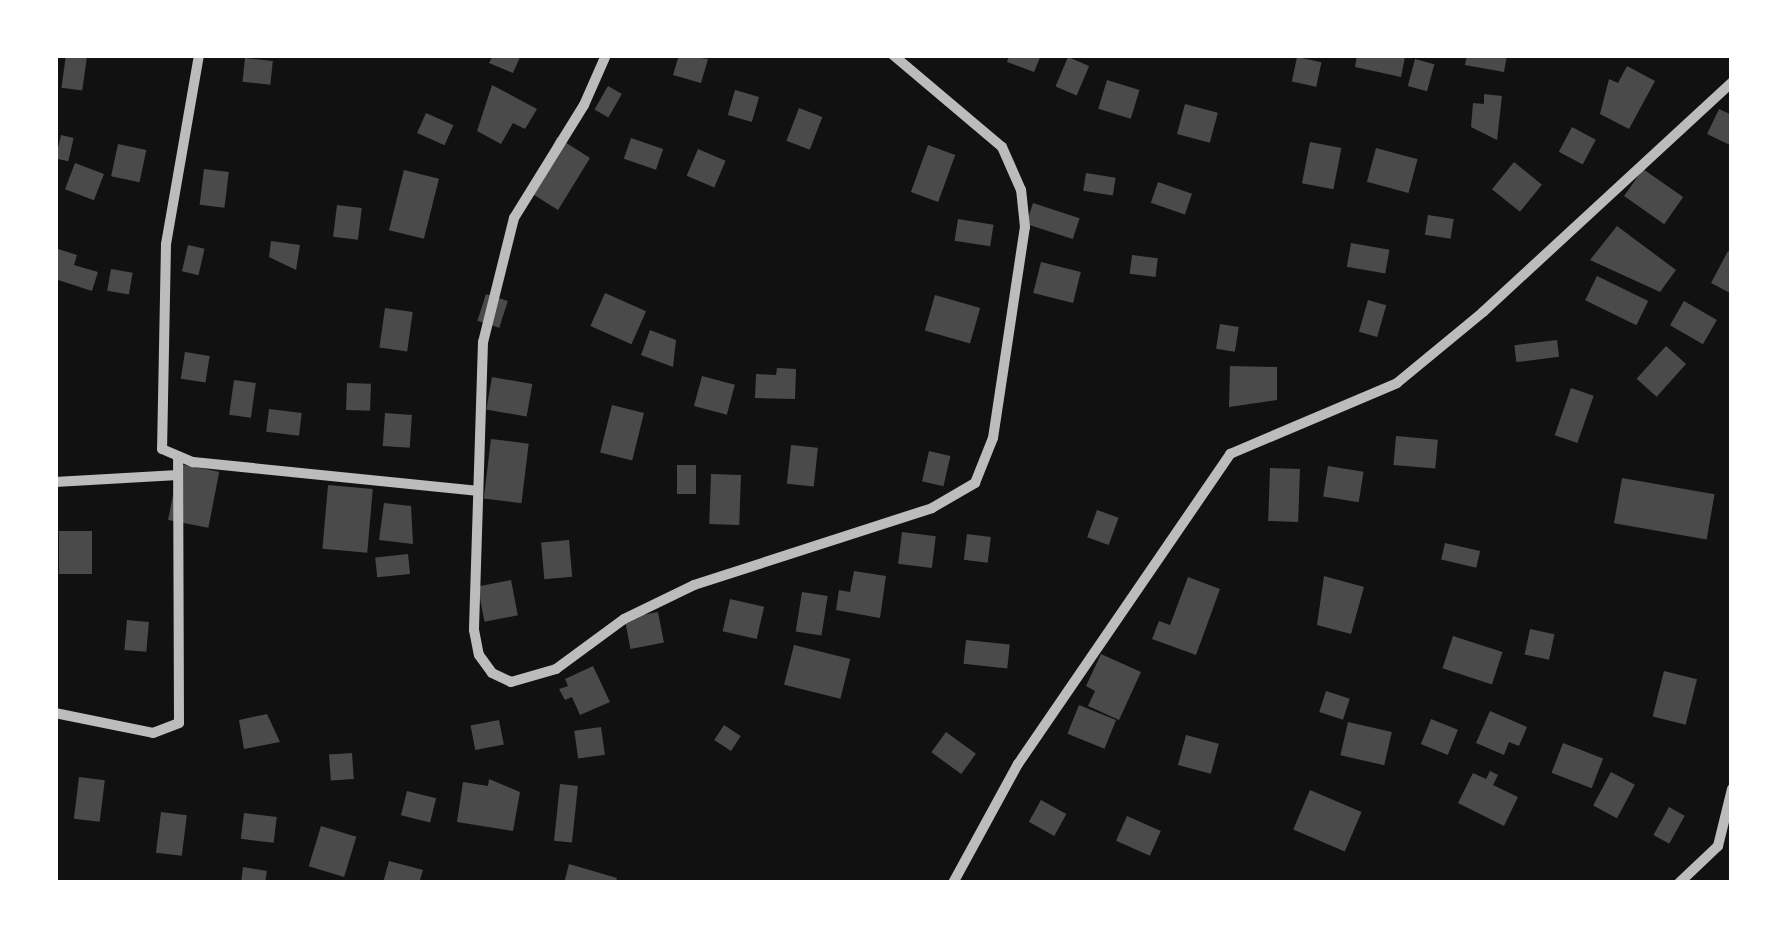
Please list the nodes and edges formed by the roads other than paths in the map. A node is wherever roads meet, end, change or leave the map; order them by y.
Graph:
1 (199, 55) edge
2 (606, 55) edge
3 (893, 55) edge
4 (1732, 82) edge
5 (178, 459) junction
6 (178, 475) junction
7 (55, 482) edge
8 (477, 492) junction
9 (55, 712) edge
10 (1732, 789) edge
11 (953, 883) edge
12 (1678, 883) edge

1 - 5 street
2 - 8 street
3 - 8 street
4 - 11 street
5 - 6 street
5 - 8 street
6 - 7 street
6 - 9 street
10 - 12 street

